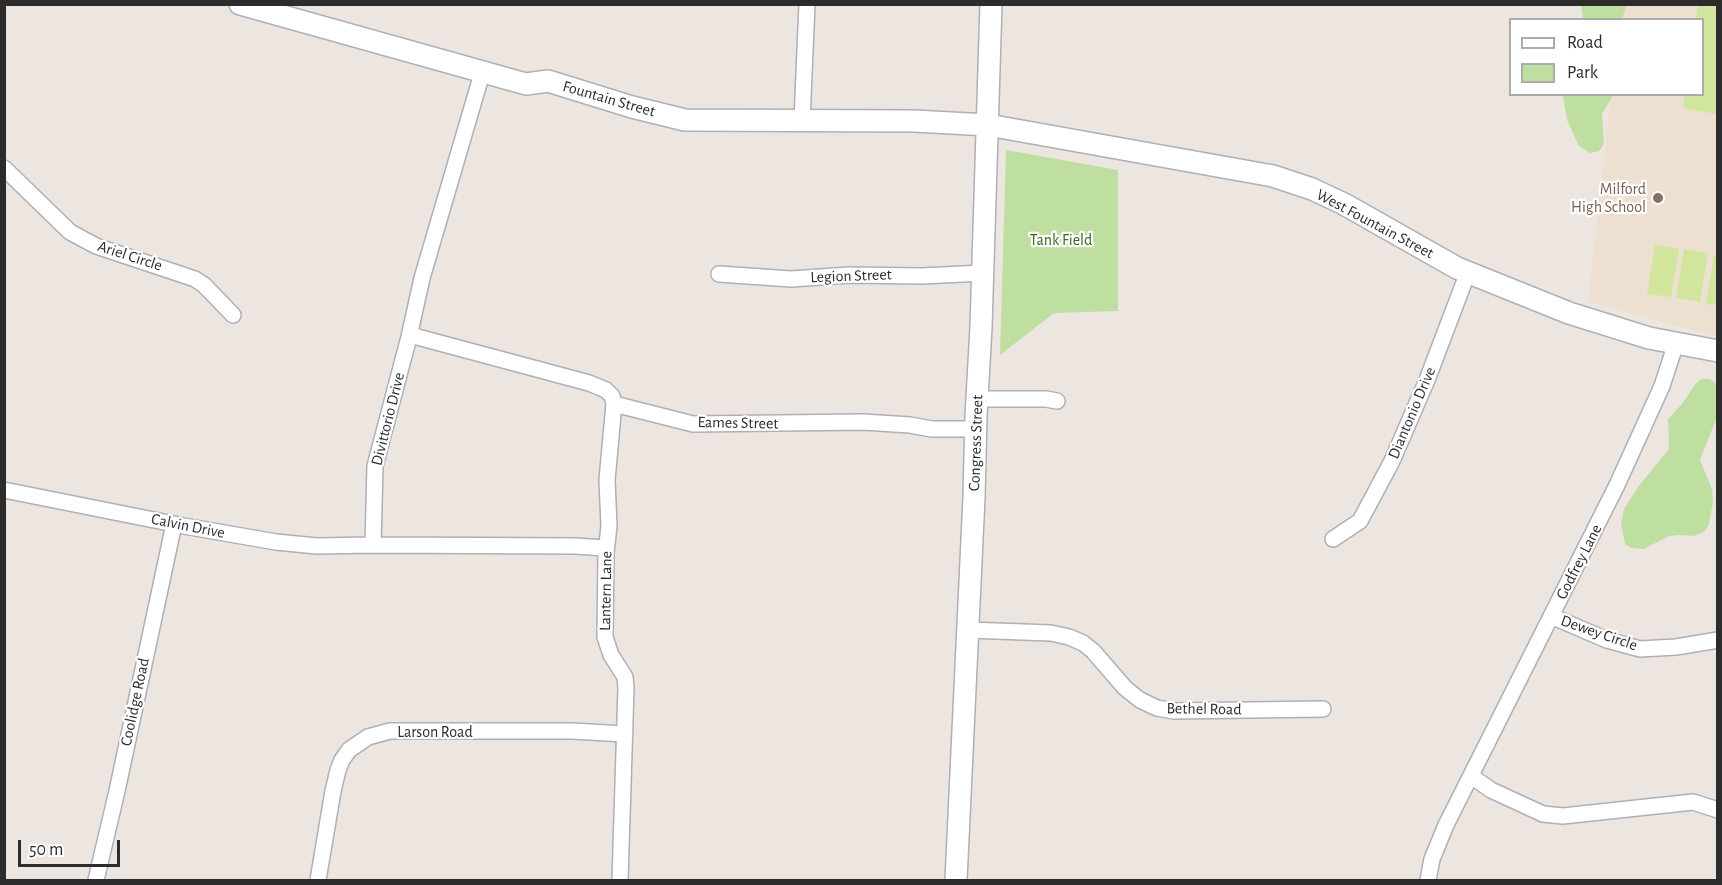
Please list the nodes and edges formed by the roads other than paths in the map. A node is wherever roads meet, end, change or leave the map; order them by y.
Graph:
1 (240, 4) edge
2 (807, 4) edge
3 (991, 4) edge
4 (483, 70) junction
5 (802, 121) junction
6 (988, 125) junction
7 (4, 168) edge
8 (1468, 272) junction
9 (983, 273) junction
10 (718, 274) dead end
11 (233, 315) dead end
12 (410, 335) junction
13 (1676, 343) junction
14 (1718, 351) edge
15 (977, 399) junction
16 (1057, 401) dead end
17 (614, 404) junction
18 (976, 429) junction
19 (4, 490) edge
20 (174, 524) junction
21 (1333, 538) dead end
22 (373, 545) junction
23 (606, 548) junction
24 (1551, 616) junction
25 (968, 630) junction
26 (1718, 640) edge
27 (1323, 709) dead end
28 (625, 734) junction
29 (1471, 776) junction
30 (1718, 810) edge
31 (96, 880) edge
32 (318, 880) edge
33 (620, 880) edge
34 (956, 880) edge
35 (1428, 880) edge

1 - 4 street, Fountain Street
2 - 5 street
3 - 6 street, Congress Street
4 - 5 street, Fountain Street
4 - 12 street, Divittorio Drive
5 - 6 street, Fountain Street
6 - 8 street, West Fountain Street
6 - 9 street, Congress Street
7 - 11 street, Ariel Circle
8 - 13 street, West Fountain Street
8 - 21 street, Diantonio Drive
9 - 10 street, Legion Street
9 - 15 street, Congress Street
12 - 17 street, Eames Street
12 - 22 street, Divittorio Drive
13 - 14 street, West Fountain Street
13 - 24 street, Godfrey Lane
15 - 16 street
15 - 18 street, Congress Street
17 - 18 street, Eames Street
17 - 23 street, Lantern Lane
18 - 25 street, Congress Street
19 - 20 street, Calvin Drive
20 - 22 street, Calvin Drive
20 - 31 street, Coolidge Road
22 - 23 street
23 - 28 street, Lantern Lane
24 - 26 street, Dewey Circle
24 - 29 street, Godfrey Lane
25 - 27 street, Bethel Road
25 - 34 street, Congress Street
28 - 32 street, Larson Road
28 - 33 street, Lantern Lane
29 - 30 street
29 - 35 street, Godfrey Lane

